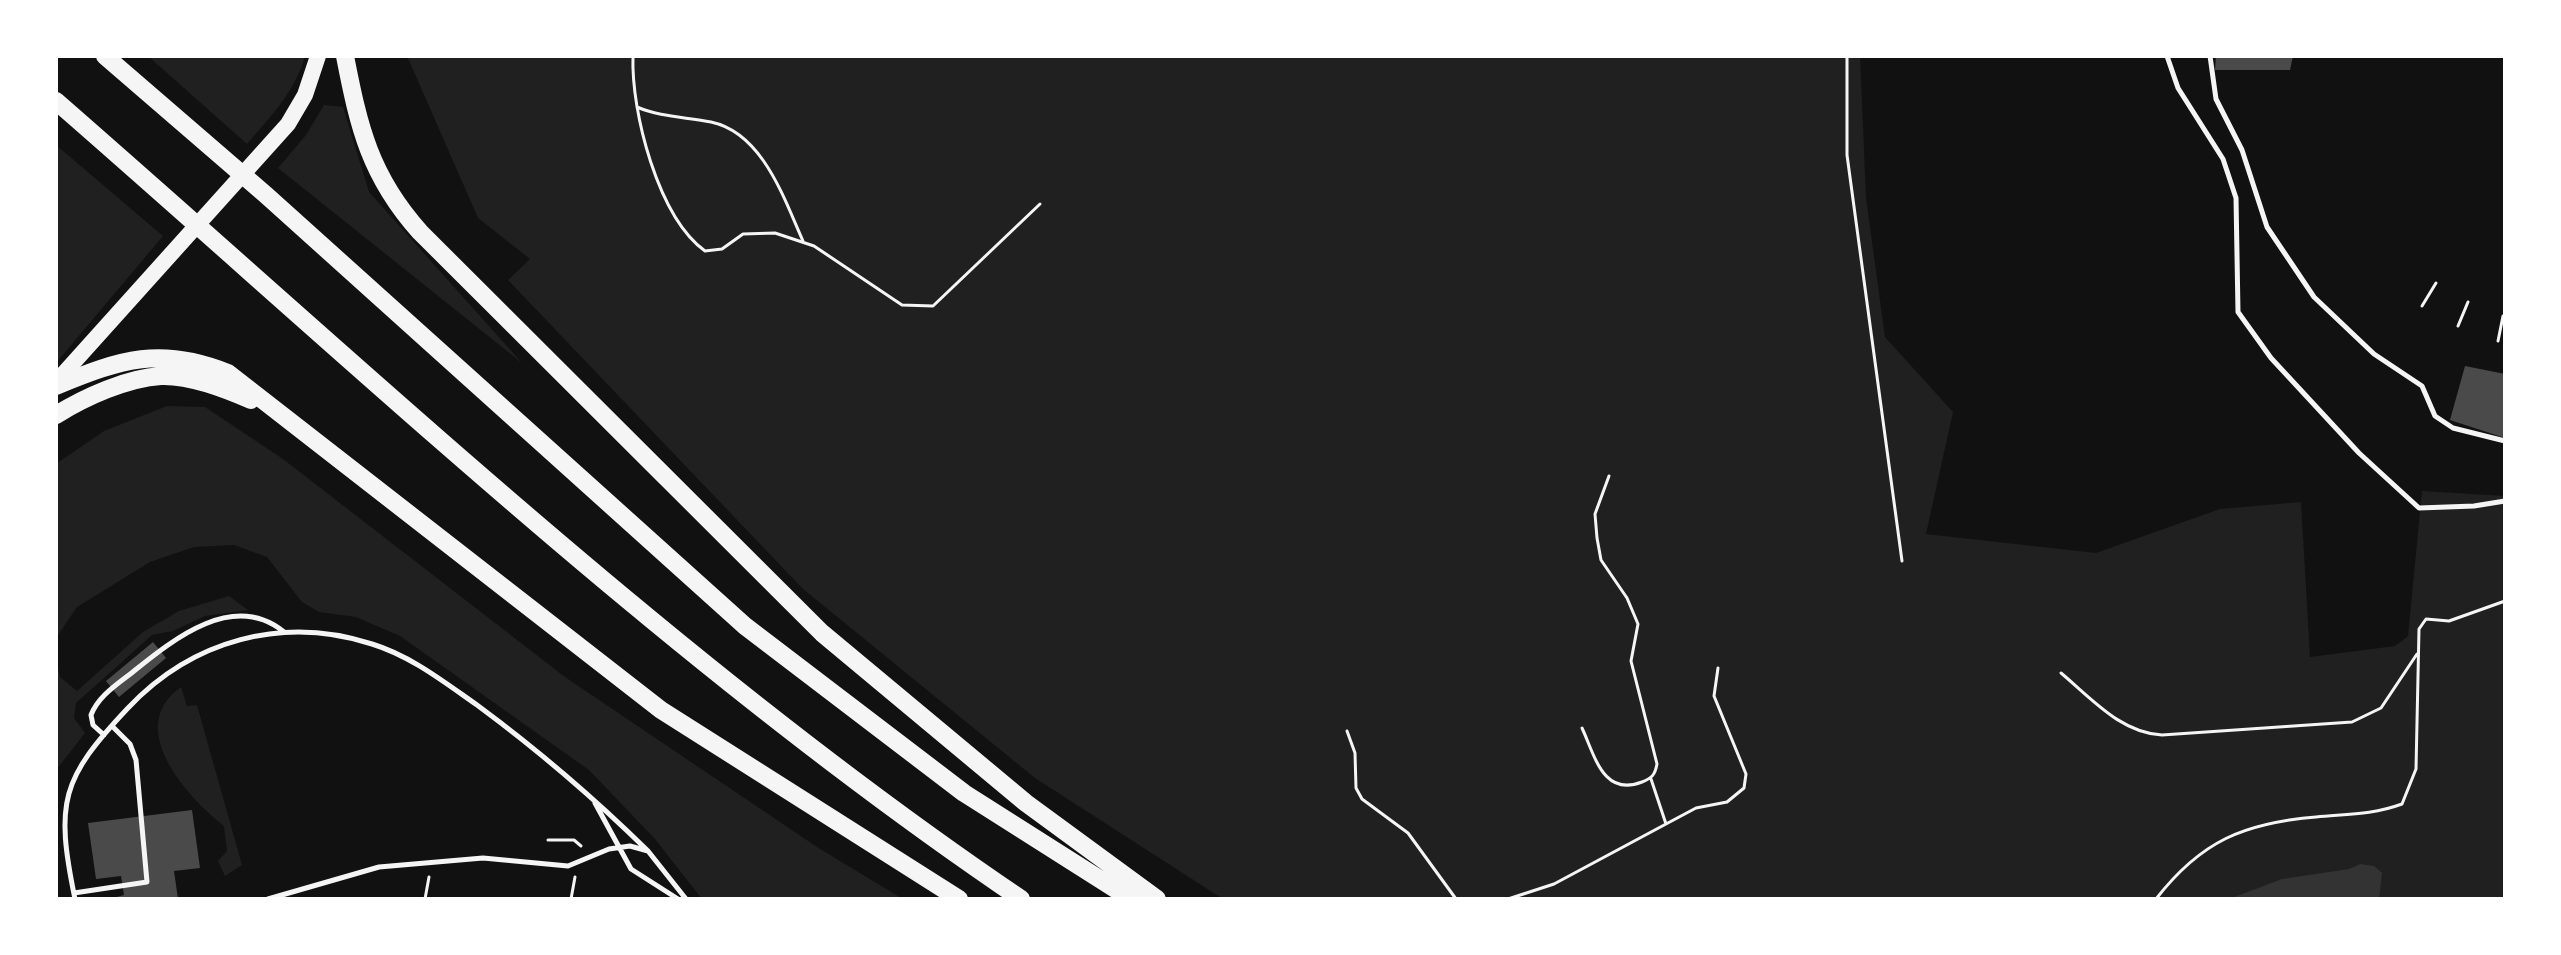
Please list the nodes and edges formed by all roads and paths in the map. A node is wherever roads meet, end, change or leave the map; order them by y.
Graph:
1 (105, 56) edge
2 (318, 56) edge
3 (345, 56) edge
4 (633, 56) edge
5 (1847, 56) edge
6 (2167, 56) edge
7 (2210, 56) edge
8 (56, 101) edge
9 (637, 107) junction
10 (1040, 204) dead end
11 (803, 242) junction
12 (2436, 283) dead end
13 (2468, 302) dead end
14 (2422, 306) dead end
15 (2503, 316) dead end
16 (2458, 326) dead end
17 (2498, 341) dead end
18 (56, 384) edge
19 (276, 410) junction
20 (56, 415) edge
21 (2505, 441) edge
22 (1609, 476) dead end
23 (2505, 501) edge
24 (1902, 561) dead end
25 (2505, 601) edge
26 (284, 633) junction
27 (2419, 651) junction
28 (1718, 668) dead end
29 (2061, 673) dead end
30 (112, 726) junction
31 (1582, 728) dead end
32 (1347, 731) dead end
33 (104, 735) junction
34 (1651, 779) junction
35 (580, 786) junction
36 (1666, 824) junction
37 (618, 846) junction
38 (648, 851) junction
39 (429, 861) junction
40 (74, 896) edge
41 (268, 899) edge
42 (425, 899) edge
43 (678, 899) edge
44 (686, 899) edge
45 (959, 899) edge
46 (1021, 899) edge
47 (1131, 899) edge
48 (1157, 899) edge
49 (1456, 899) edge
50 (1508, 899) edge
51 (2156, 899) edge

1 - 47 highway
2 - 18 main road
3 - 48 highway
4 - 9 path
5 - 24 path
6 - 23 lane
7 - 21 lane
8 - 46 highway
9 - 11 path
9 - 11 path
10 - 11 path
12 - 14 path
13 - 16 path
15 - 17 path
18 - 19 highway
19 - 20 highway
19 - 45 highway
22 - 34 path
25 - 27 path
26 - 30 lane
26 - 33 lane
26 - 35 lane
27 - 29 path
27 - 51 path
28 - 36 path
30 - 33 lane
30 - 40 lane
31 - 34 path
32 - 49 path
33 - 40 lane
34 - 36 path
35 - 37 lane
35 - 38 lane
36 - 50 path
37 - 38 lane
37 - 39 lane
37 - 43 lane
38 - 44 lane
39 - 41 lane
39 - 42 path

